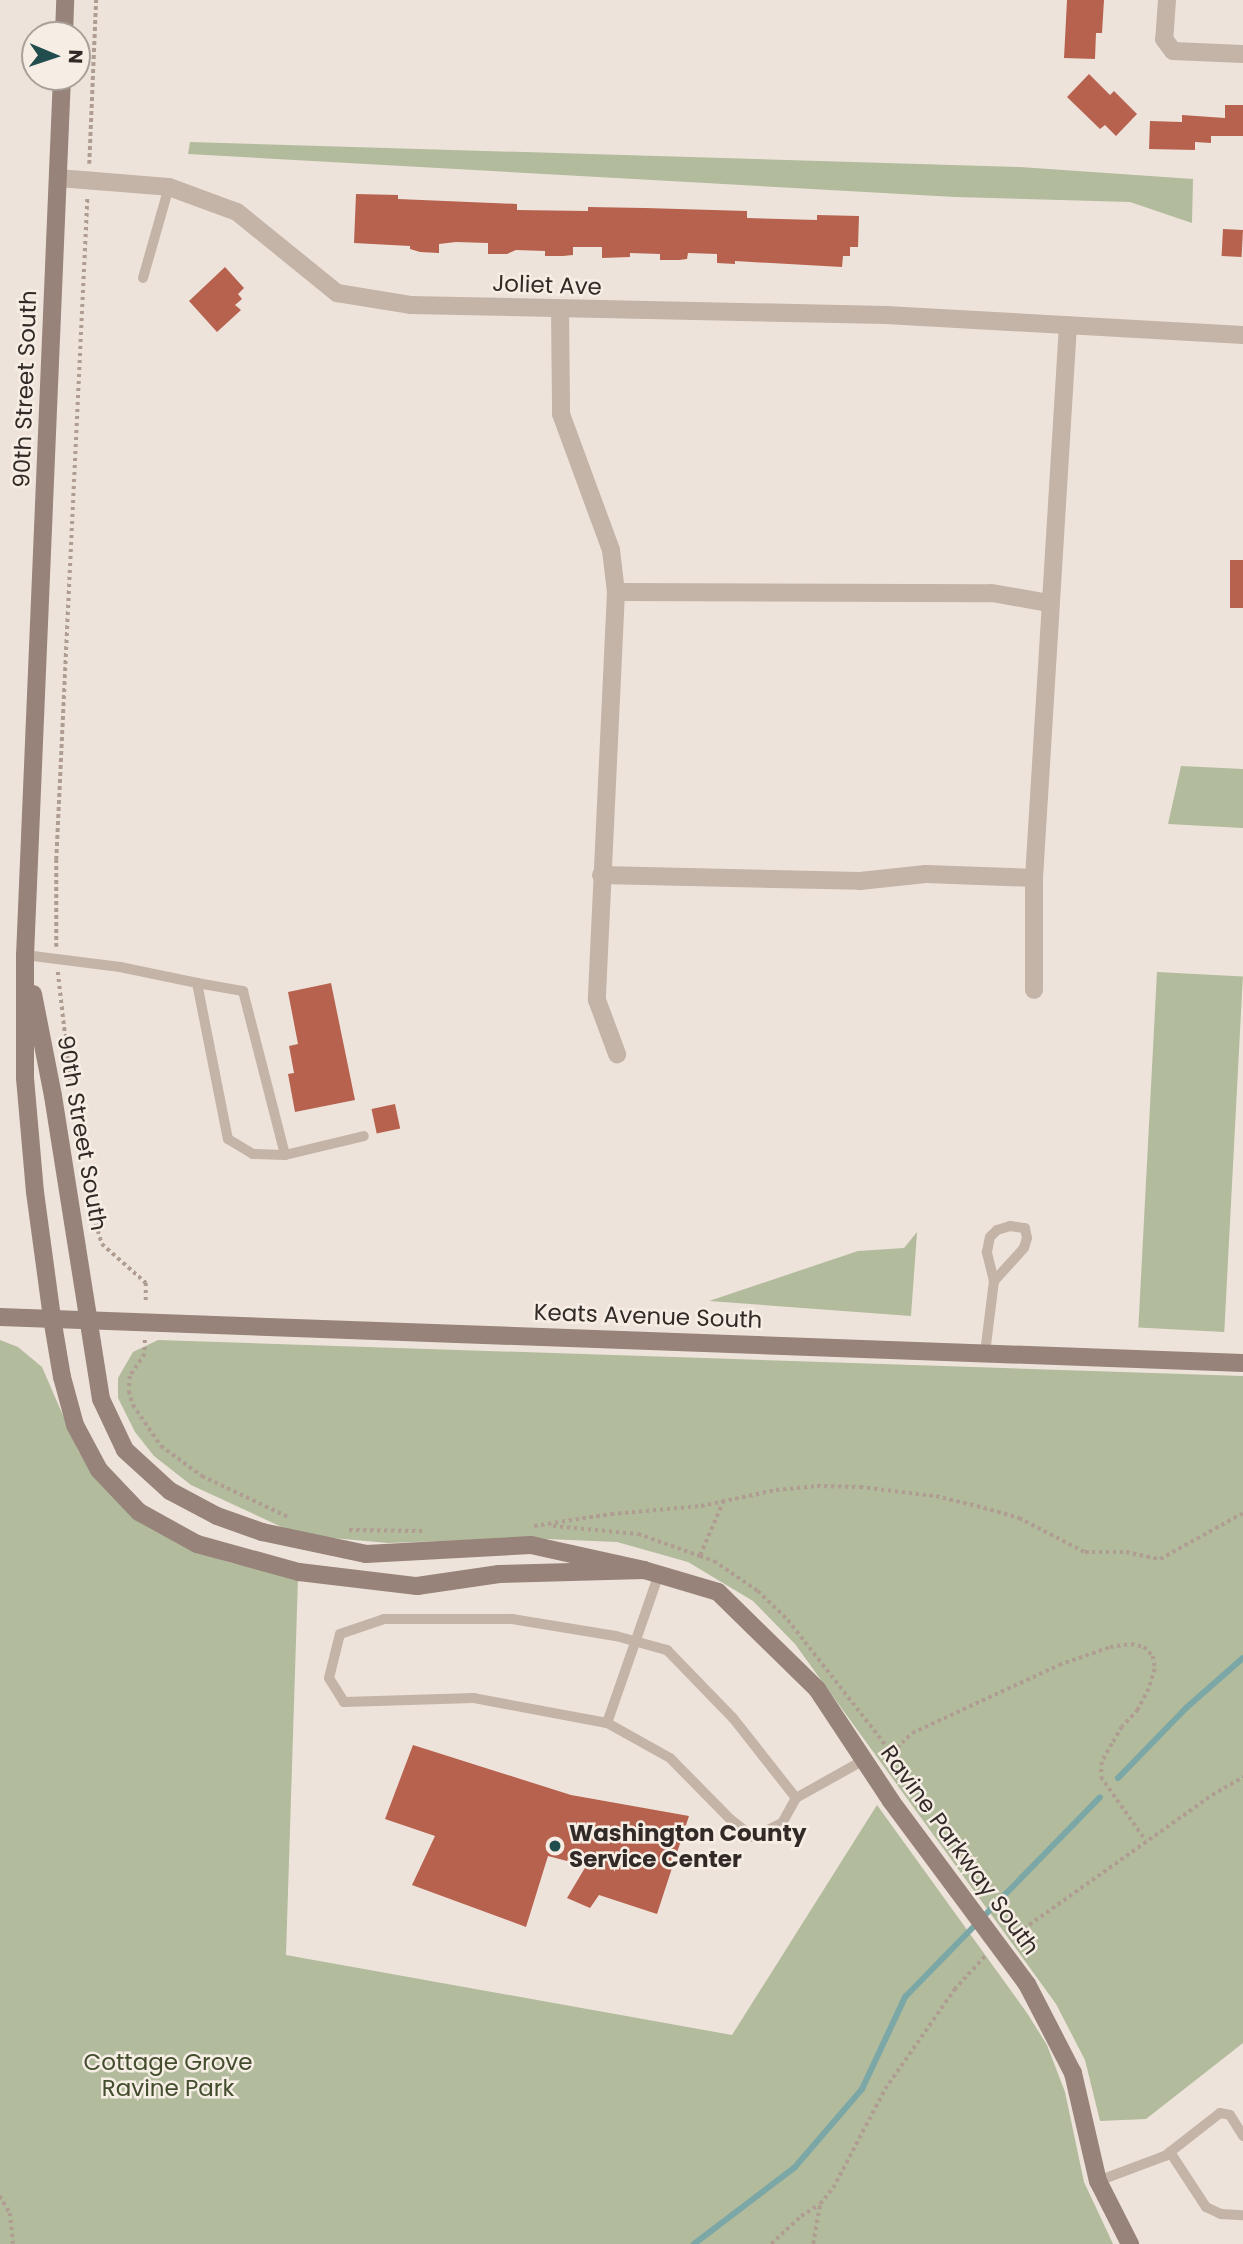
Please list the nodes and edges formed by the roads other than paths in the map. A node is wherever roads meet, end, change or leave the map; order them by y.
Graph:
1 (65, 0) edge
2 (1167, 0) edge
3 (64, 21) edge
4 (1243, 54) edge
5 (61, 91) edge
6 (58, 178) junction
7 (169, 187) junction
8 (144, 278) dead end
9 (560, 310) junction
10 (1068, 326) junction
11 (1243, 335) edge
12 (616, 592) junction
13 (1049, 603) junction
14 (601, 875) junction
15 (1034, 878) junction
16 (25, 955) junction
17 (197, 983) junction
18 (1034, 990) dead end
19 (617, 1054) dead end
20 (364, 1136) dead end
21 (285, 1155) junction
22 (994, 1281) junction
23 (0, 1317) edge
24 (52, 1318) junction
25 (88, 1320) junction
26 (985, 1353) junction
27 (1243, 1363) edge
28 (652, 1572) junction
29 (634, 1641) junction
30 (607, 1723) junction
31 (864, 1760) junction
32 (796, 1798) junction
33 (1243, 2136) edge
34 (1171, 2152) junction
35 (1098, 2181) junction
36 (1243, 2215) edge
37 (1130, 2244) edge

1 - 3 street
2 - 4 street
5 - 6 street, 90th Street South
6 - 7 street, Joliet Ave
6 - 16 street, 90th Street South
7 - 8 lane
7 - 9 street, Joliet Ave
9 - 10 street, Joliet Ave
9 - 12 street
10 - 11 street, Joliet Ave
10 - 13 street
12 - 13 street
12 - 14 street
13 - 15 street
14 - 15 street
14 - 19 street
15 - 18 street
16 - 17 lane
16 - 24 street, 90th Street South
16 - 25 street, 90th Street South
17 - 21 lane
17 - 21 lane
20 - 21 lane
22 - 22 lane
22 - 26 lane
23 - 24 street, Keats Avenue South
24 - 25 street, Keats Avenue South
24 - 28 street, Ravine Parkway South
25 - 26 street, Keats Avenue South
25 - 28 street, Ravine Parkway South
26 - 27 street, Keats Avenue South
28 - 29 lane
28 - 31 street, Ravine Parkway South
29 - 30 lane
29 - 30 lane
29 - 32 lane
30 - 32 lane
31 - 32 lane
31 - 35 street, Ravine Parkway South
33 - 34 lane
34 - 35 lane
34 - 36 lane
35 - 37 street, Ravine Parkway South

